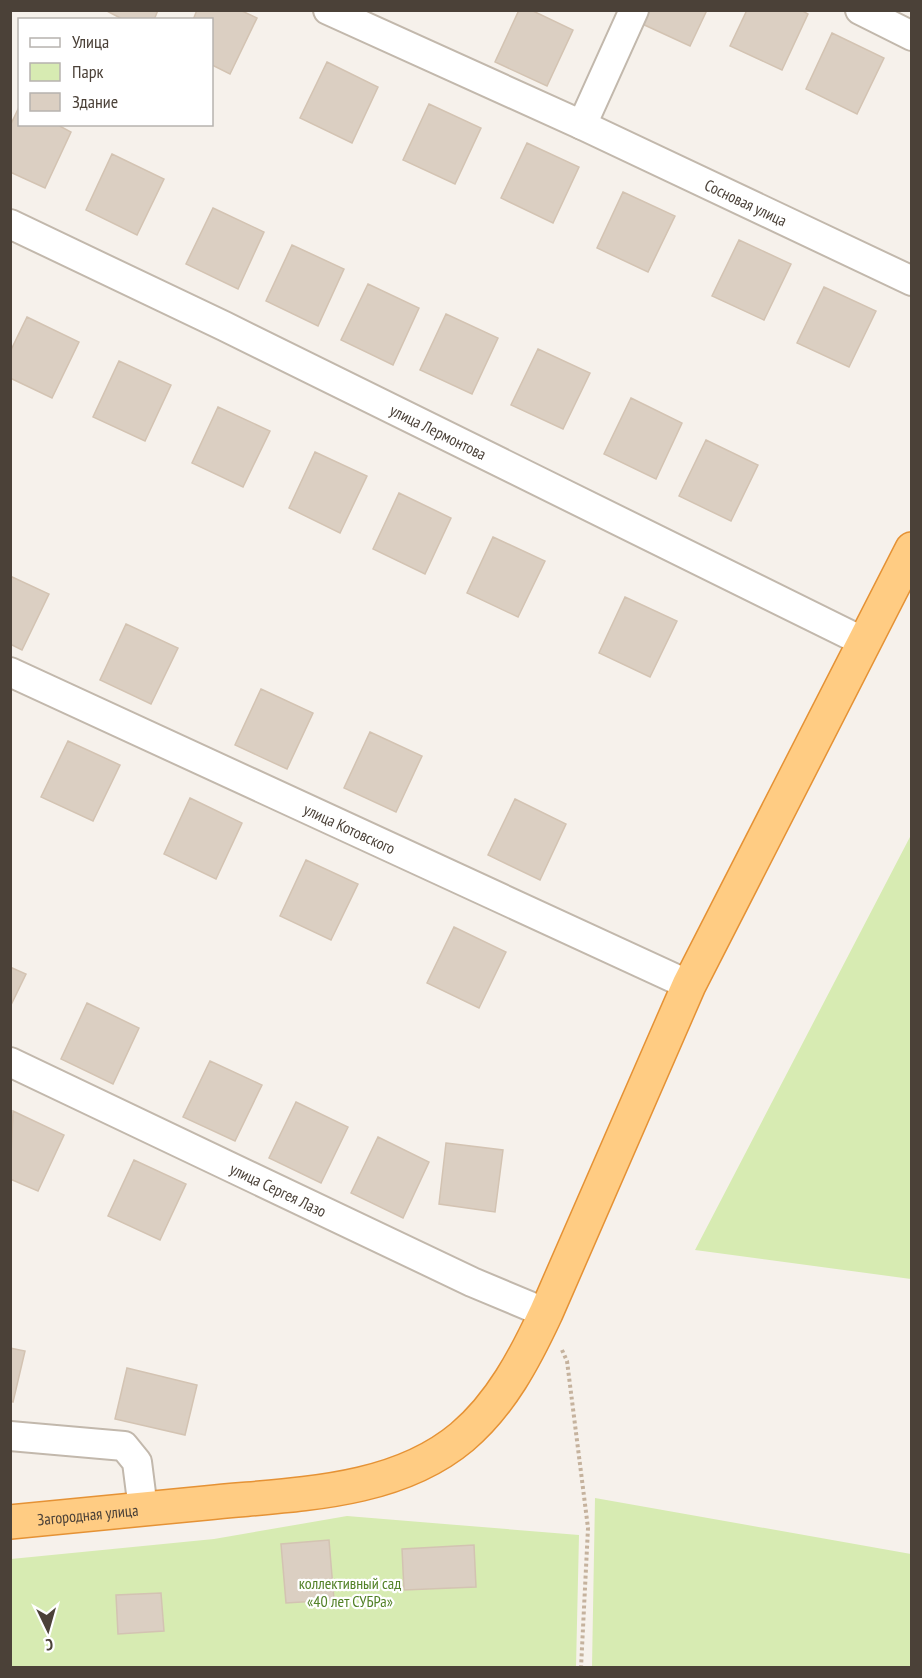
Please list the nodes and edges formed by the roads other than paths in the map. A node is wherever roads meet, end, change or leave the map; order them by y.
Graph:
1 (328, 10) edge
2 (634, 10) edge
3 (860, 10) edge
4 (912, 36) edge
5 (582, 125) junction
6 (10, 224) edge
7 (912, 281) edge
8 (912, 549) edge
9 (862, 641) junction
10 (10, 672) edge
11 (689, 986) junction
12 (10, 1062) edge
13 (546, 1313) junction
14 (10, 1436) edge
15 (154, 1508) junction
16 (10, 1522) edge

1 - 5 street, Сосновая улица
2 - 5 street
3 - 4 street
5 - 7 street, Сосновая улица
6 - 9 street, улица Лермонтова
8 - 9 highway, Загородная улица
9 - 11 highway, Загородная улица
10 - 11 street, улица Котовского
11 - 13 highway, Загородная улица
12 - 13 street, улица Сергея Лазо
13 - 15 highway, Загородная улица
14 - 15 street
15 - 16 highway, Загородная улица

